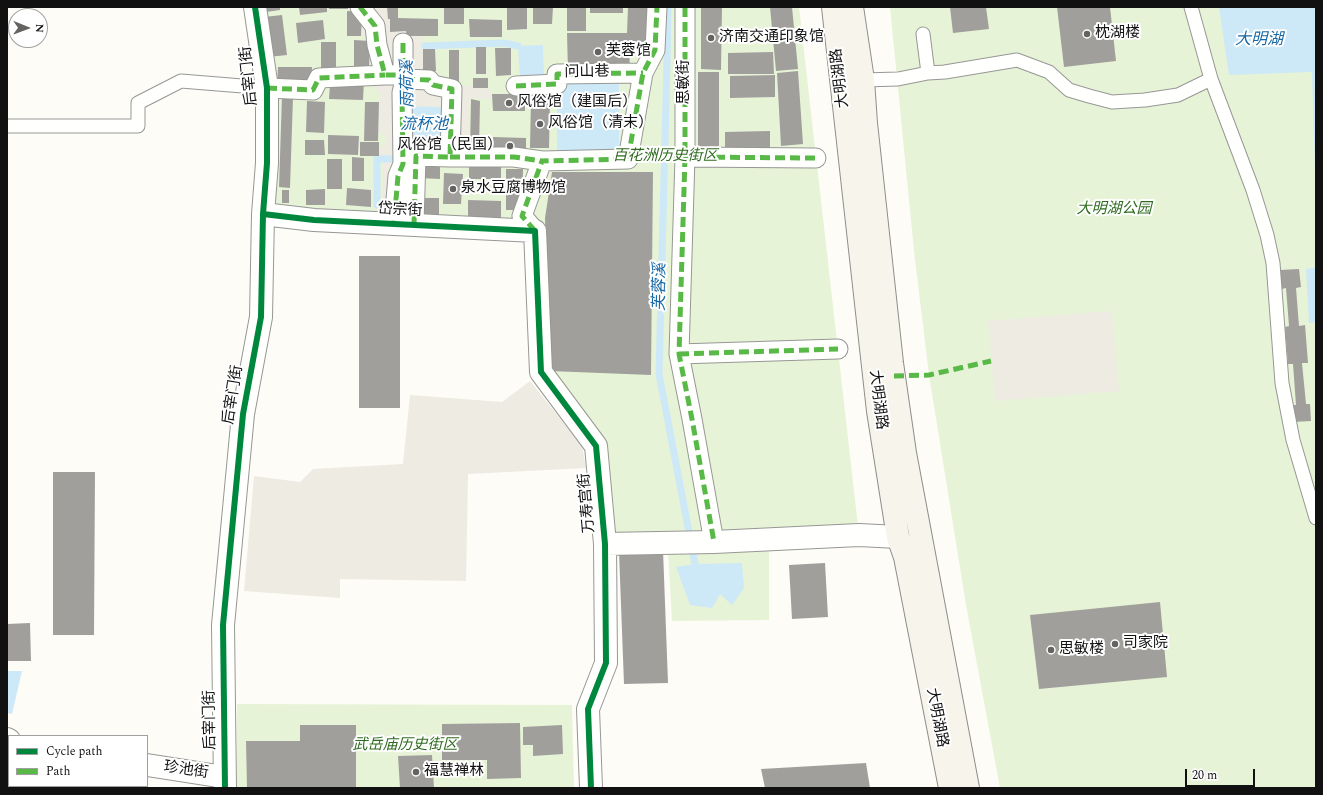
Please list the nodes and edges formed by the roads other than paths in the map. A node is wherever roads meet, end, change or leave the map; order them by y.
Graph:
1 (255, 7) edge
2 (360, 7) edge
3 (657, 7) edge
4 (685, 7) edge
5 (833, 7) edge
6 (852, 7) edge
7 (1191, 7) edge
8 (923, 34) dead end
9 (403, 43) dead end
10 (643, 73) junction
11 (928, 73) junction
12 (398, 76) junction
13 (1211, 79) junction
14 (863, 80) junction
15 (516, 86) dead end
16 (267, 88) junction
17 (7, 126) edge
18 (450, 157) junction
19 (685, 157) junction
20 (816, 158) dead end
21 (406, 161) junction
22 (542, 161) junction
23 (263, 214) junction
24 (404, 224) junction
25 (535, 230) junction
26 (838, 348) dead end
27 (679, 354) junction
28 (1316, 518) edge
29 (898, 537) junction
30 (710, 542) junction
31 (605, 544) junction
32 (148, 766) edge
33 (224, 782) edge
34 (591, 788) edge
35 (950, 788) edge
36 (968, 788) edge

1 - 16 street, 后宰门街
2 - 12 street
3 - 10 street
4 - 19 street, 思敏街
5 - 29 main road, 大明湖路
6 - 14 main road, 大明湖路
7 - 13 lane
8 - 11 lane
9 - 12 street
10 - 15 street, 问山巷
10 - 22 street
11 - 13 lane
11 - 14 lane
12 - 16 street
12 - 18 street
12 - 21 street
13 - 28 lane
14 - 36 main road, 大明湖路
16 - 17 lane
16 - 23 street, 后宰门街
18 - 21 street
18 - 22 street
19 - 20 street
19 - 27 street, 思敏街
21 - 24 street
22 - 25 street
23 - 24 street, 岱宗街
23 - 33 street, 后宰门街
24 - 25 street, 岱宗街
25 - 31 street, 万寿宫街
26 - 27 street
27 - 30 street, 思敏街
29 - 30 street, 万寿宫街
29 - 35 main road, 大明湖路
30 - 31 street, 万寿宫街
31 - 34 street, 万寿宫街
32 - 33 street, 珍池街

